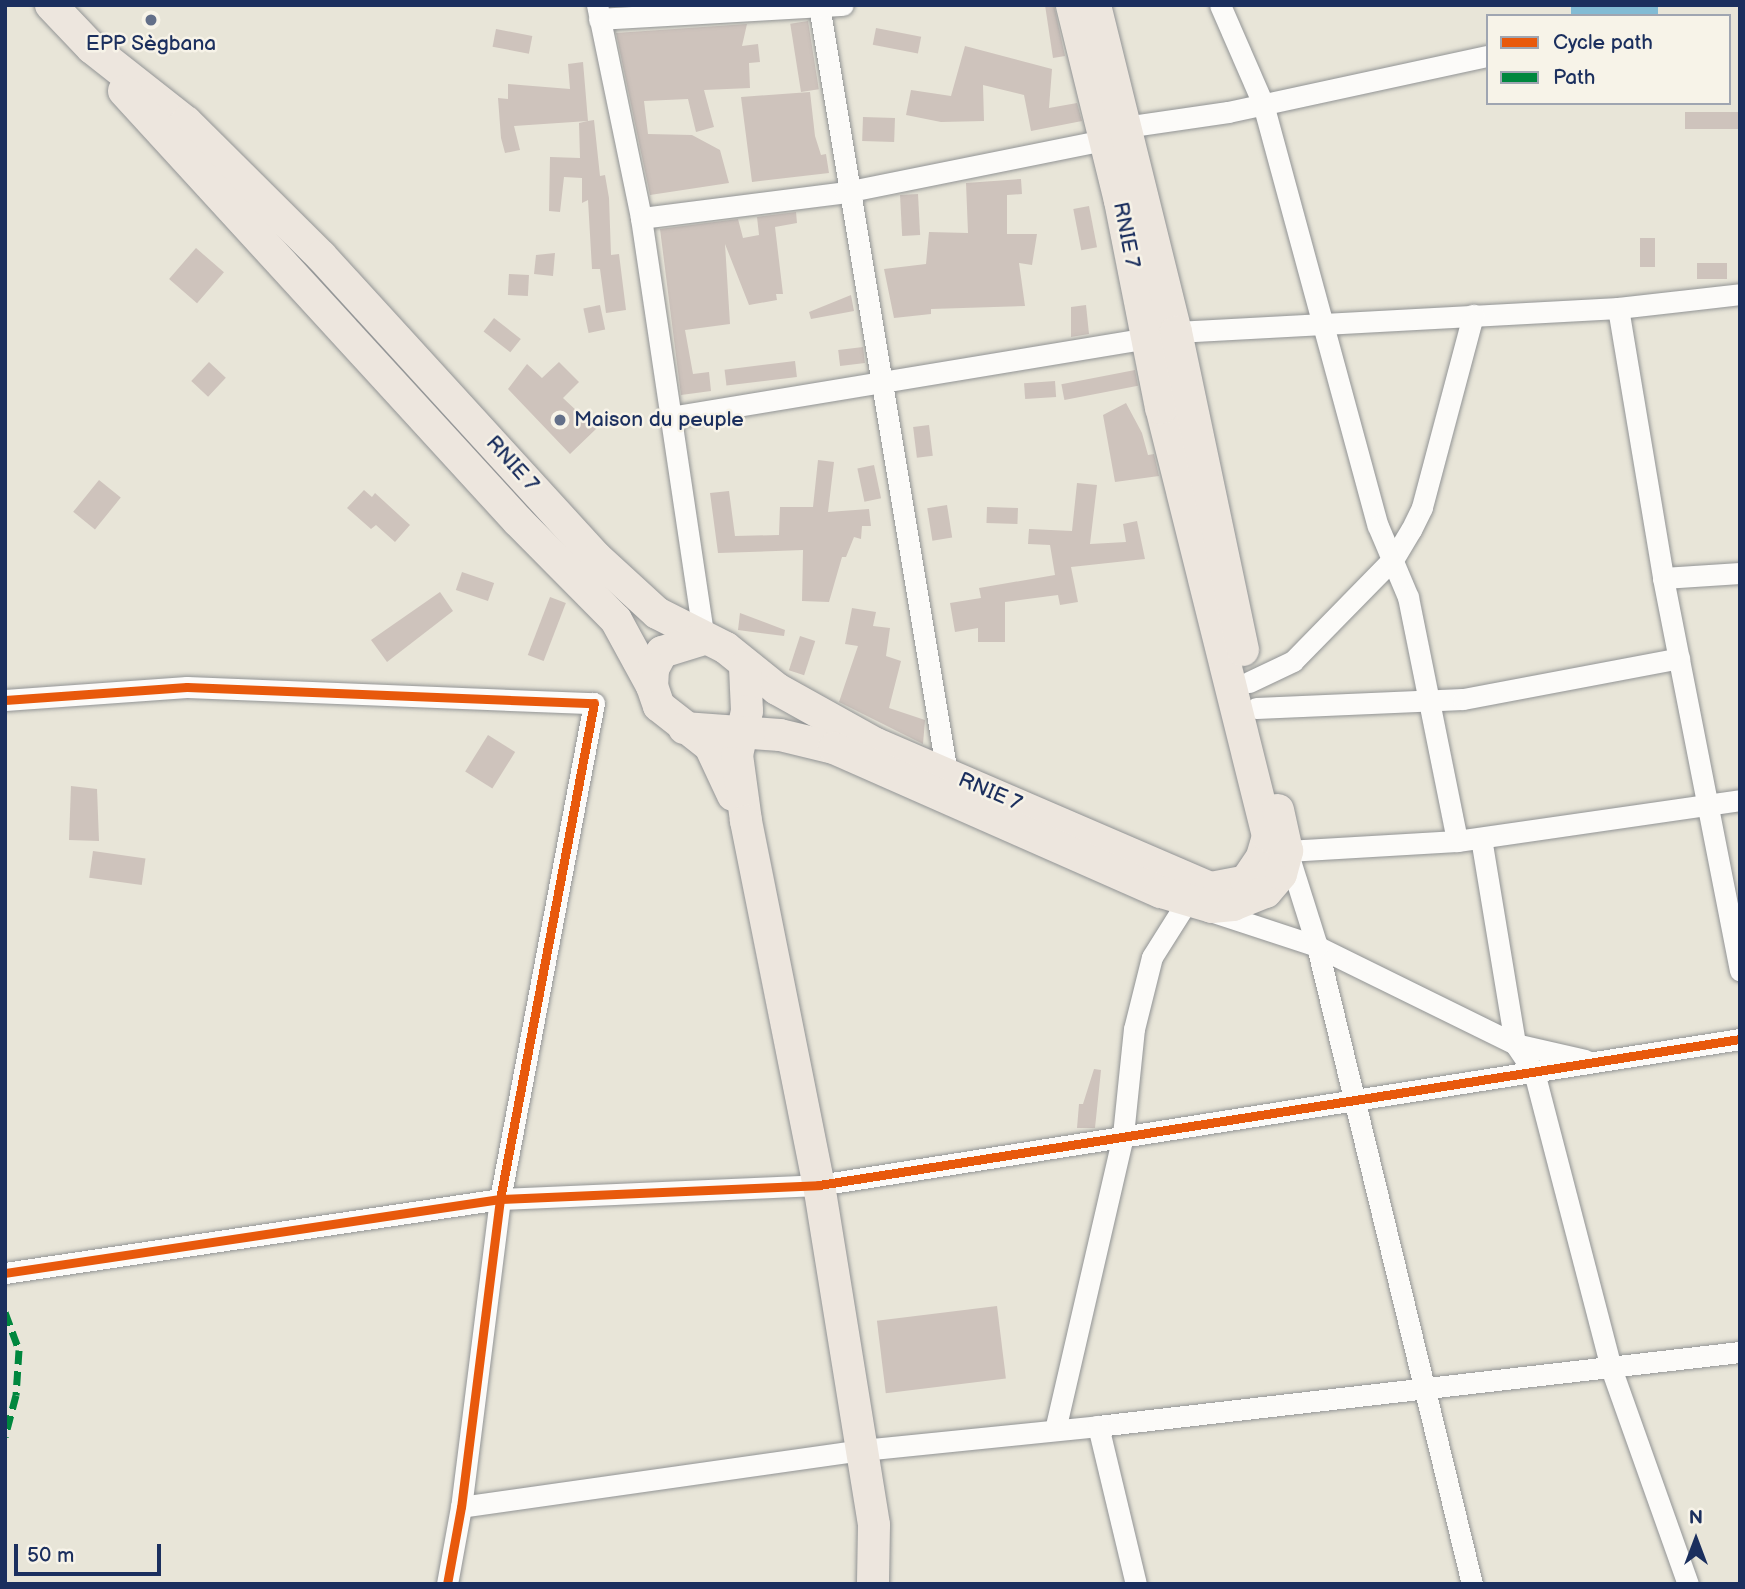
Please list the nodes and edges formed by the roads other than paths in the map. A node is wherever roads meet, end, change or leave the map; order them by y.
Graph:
1 (51, 5) edge
2 (843, 5) edge
3 (1072, 5) edge
4 (1095, 5) edge
5 (1220, 5) edge
6 (819, 7) edge
7 (598, 12) edge
8 (92, 48) junction
9 (1486, 56) edge
10 (1263, 104) junction
11 (1115, 133) junction
12 (846, 192) junction
13 (641, 218) junction
14 (1740, 294) edge
15 (1618, 308) junction
16 (1473, 315) junction
17 (1324, 323) junction
18 (1161, 335) junction
19 (879, 383) junction
20 (671, 417) junction
21 (1394, 558) junction
22 (1740, 573) edge
23 (1663, 578) junction
24 (704, 639) junction
25 (1679, 658) junction
26 (745, 667) junction
27 (652, 686) junction
28 (1252, 695) junction
29 (5, 700) edge
30 (1429, 701) junction
31 (684, 727) junction
32 (739, 732) junction
33 (947, 773) junction
34 (1740, 800) edge
35 (1707, 805) junction
36 (746, 821) junction
37 (1481, 838) junction
38 (1457, 841) junction
39 (1287, 851) junction
40 (1210, 899) junction
41 (1317, 946) junction
42 (1740, 971) edge
43 (1740, 1039) edge
44 (1516, 1044) junction
45 (1593, 1062) junction
46 (1534, 1072) junction
47 (1353, 1100) junction
48 (1123, 1135) junction
49 (819, 1185) junction
50 (500, 1199) junction
51 (5, 1273) edge
52 (1740, 1353) edge
53 (1611, 1368) junction
54 (1425, 1391) junction
55 (1098, 1426) junction
56 (1055, 1430) junction
57 (863, 1450) junction
58 (461, 1507) junction
59 (447, 1584) edge
60 (873, 1584) edge
61 (1136, 1584) edge
62 (1472, 1584) edge
63 (1688, 1584) edge

1 - 8 main road, RNIE 7 / RNIE 7
2 - 6 street
3 - 11 main road, RNIE 7 / RNIE 7
4 - 11 main road, RNIE 7 / RNIE 7
5 - 10 street
6 - 7 street
6 - 12 street
7 - 13 street
8 - 24 main road, RNIE 7 / RNIE 7
8 - 27 main road, RNIE 7 / RNIE 7
9 - 10 street
10 - 11 street
10 - 17 street
11 - 12 street
11 - 18 main road, RNIE 7 / RNIE 7
12 - 13 street
12 - 19 street
13 - 20 street
14 - 15 street
15 - 16 street
15 - 23 street
16 - 17 street
16 - 21 street
17 - 18 street
17 - 21 street
18 - 19 street
18 - 28 main road, RNIE 7 / RNIE 7
18 - 40 main road, RNIE 7 / RNIE 7
19 - 20 street
19 - 33 street
20 - 24 street
21 - 28 street
21 - 30 street
22 - 23 street
23 - 25 street
24 - 26 main road, RNIE 7 / RNIE 7
24 - 27 main road
25 - 30 street
25 - 35 street
26 - 32 main road
26 - 33 main road, RNIE 7 / RNIE 7
27 - 31 main road
28 - 30 street
28 - 39 main road, RNIE 7 / RNIE 7
29 - 50 street
30 - 38 street
31 - 32 main road, RNIE 7 / RNIE 7
31 - 36 main road
32 - 36 main road
32 - 40 main road, RNIE 7 / RNIE 7
33 - 40 main road, RNIE 7 / RNIE 7
34 - 35 street
35 - 37 street
35 - 42 street
36 - 49 main road
37 - 38 street
37 - 44 street
38 - 39 street
39 - 40 main road
39 - 41 street
40 - 41 street
40 - 41 street
40 - 48 street
41 - 44 street
41 - 47 street
43 - 45 street
44 - 45 street
44 - 46 street
45 - 46 street
46 - 47 street
46 - 53 street
47 - 48 street
47 - 54 street
48 - 49 street
48 - 56 street
49 - 50 street
49 - 57 main road
50 - 51 street
50 - 58 street
52 - 53 street
53 - 54 street
53 - 63 street
54 - 55 street
54 - 62 street
55 - 56 street
55 - 61 street
56 - 57 street
57 - 58 street
57 - 60 main road
58 - 59 street

